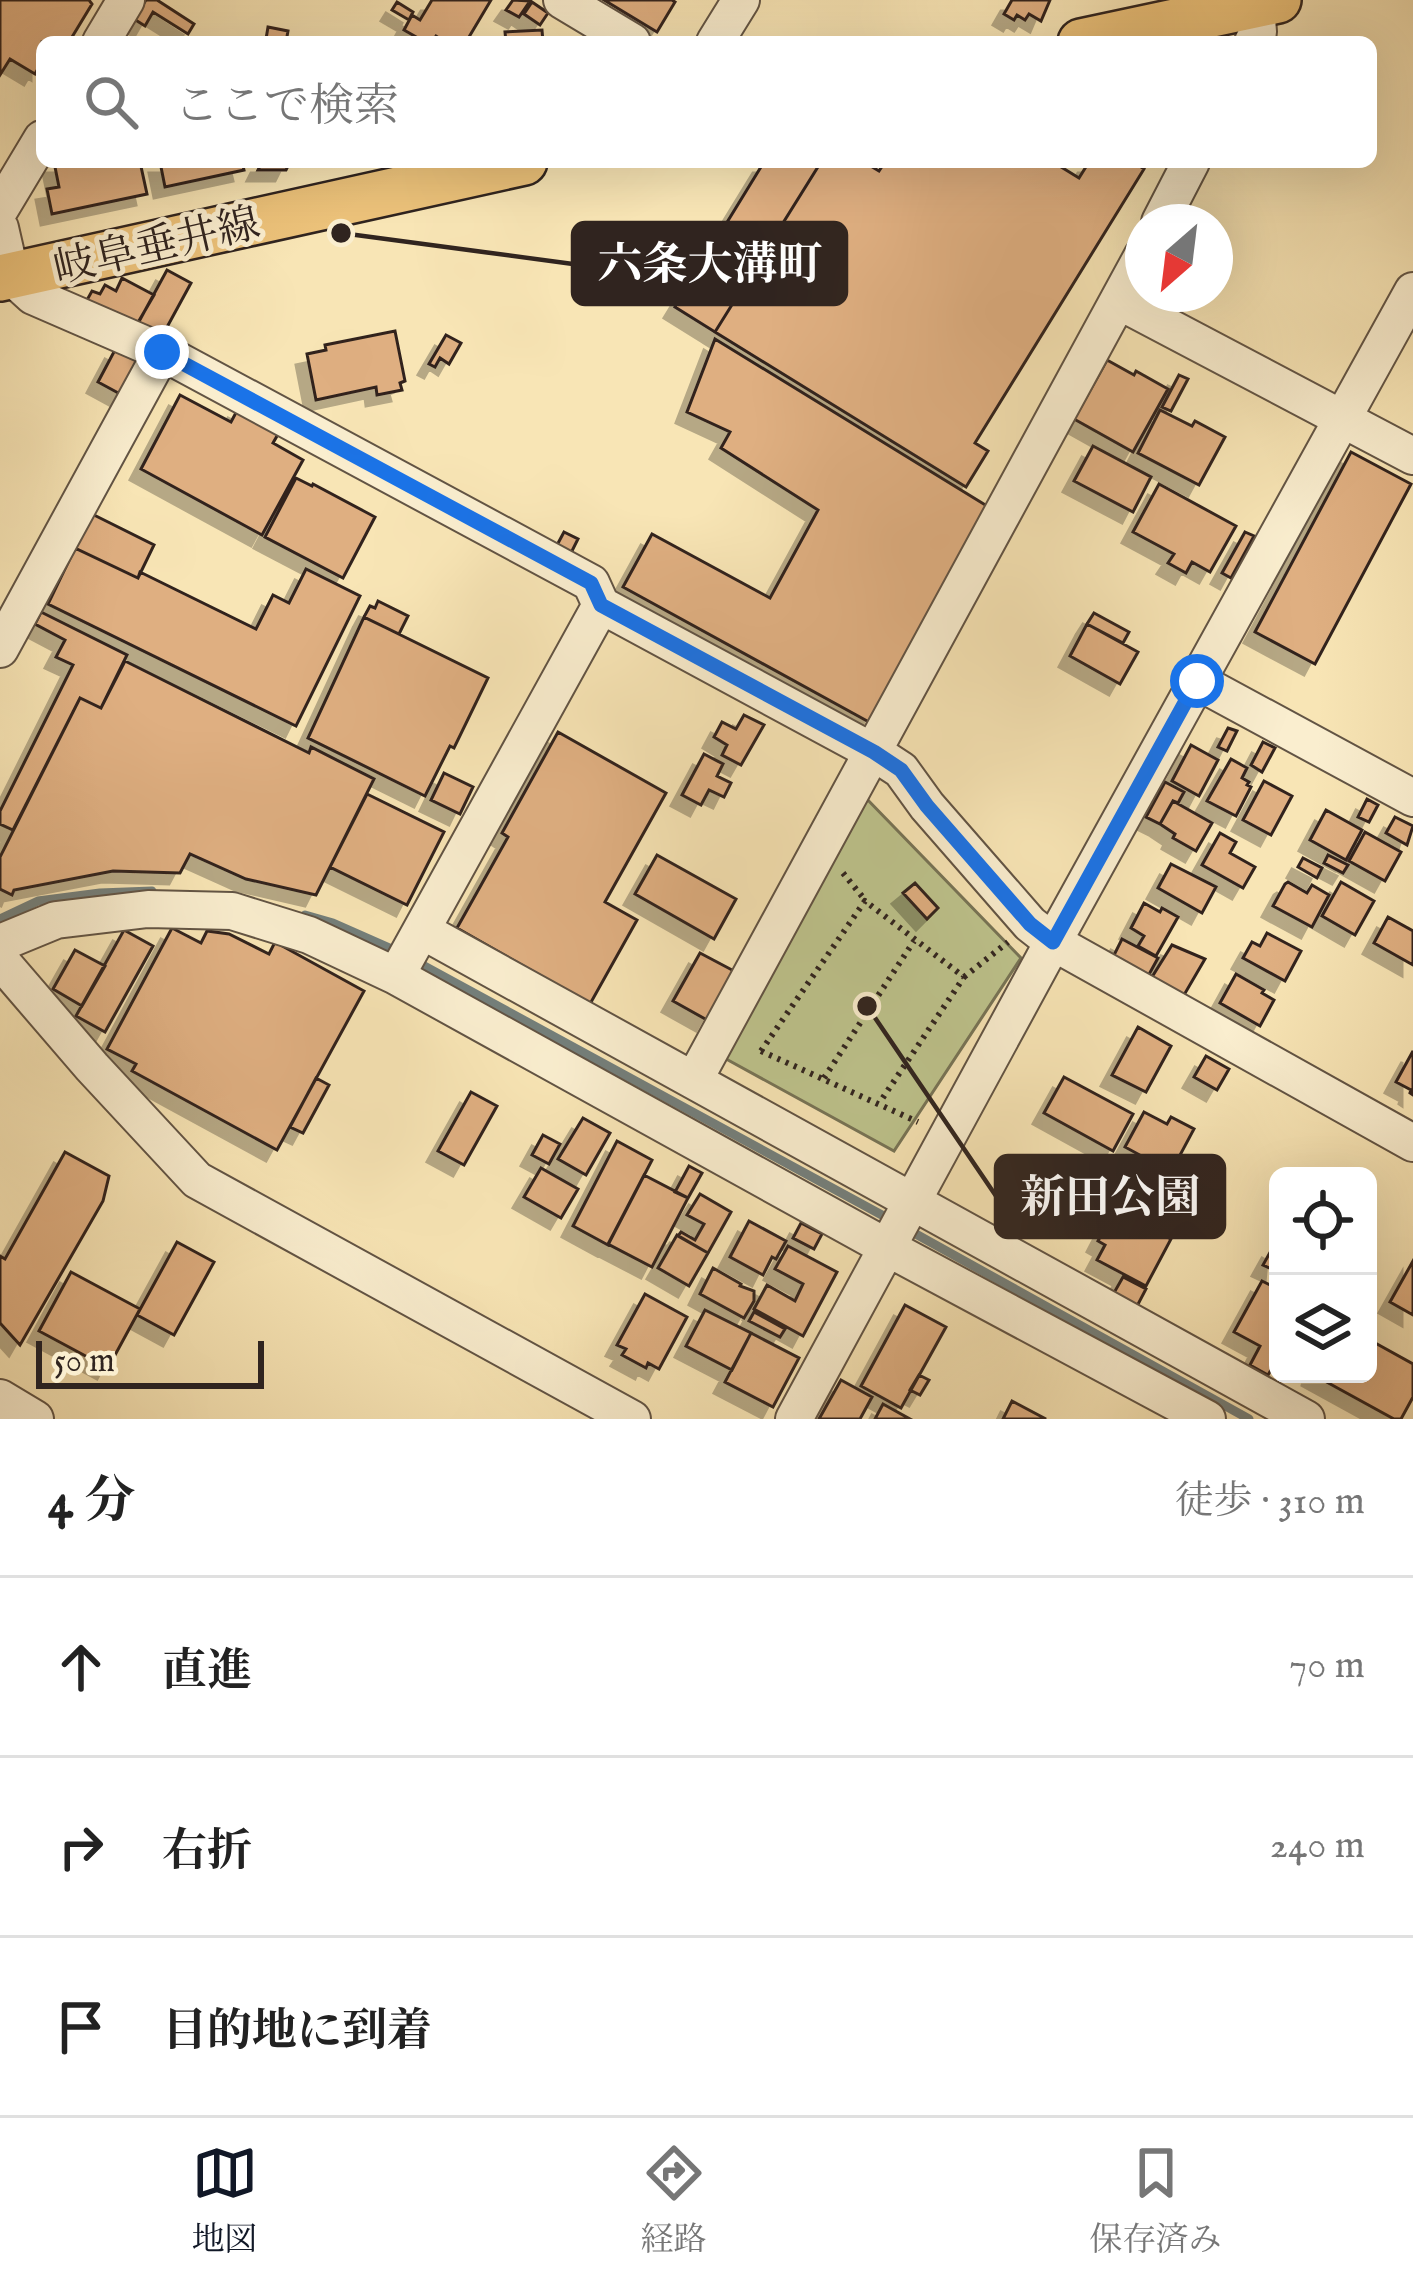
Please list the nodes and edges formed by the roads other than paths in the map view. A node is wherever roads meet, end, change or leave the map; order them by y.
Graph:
1 (126, 0) edge
2 (562, 0) edge
3 (741, 0) edge
4 (1194, 9) edge
5 (1262, 16) edge
6 (104, 36) edge
7 (622, 36) edge
8 (719, 36) edge
9 (1102, 36) edge
10 (36, 149) edge
11 (497, 168) edge
12 (1188, 168) edge
13 (1169, 204) edge
14 (0, 208) edge
15 (0, 228) edge
16 (5, 277) edge
17 (1125, 290) edge
18 (1413, 291) edge
19 (1119, 301) junction
20 (162, 352) junction
21 (1344, 418) junction
22 (1413, 456) edge
23 (601, 605) junction
24 (0, 650) edge
25 (1197, 681) junction
26 (874, 752) junction
27 (1413, 798) edge
28 (423, 931) junction
29 (1041, 933) junction
30 (0, 943) edge
31 (0, 960) edge
32 (395, 976) junction
33 (694, 1080) junction
34 (1413, 1143) edge
35 (911, 1203) junction
36 (888, 1248) junction
37 (0, 1399) edge
38 (35, 1419) edge
39 (632, 1419) edge
40 (794, 1419) edge
41 (1207, 1419) edge
42 (1306, 1419) edge

1 - 6 street
2 - 7 street
3 - 8 street
4 - 5 main road
4 - 9 main road
10 - 14 street
11 - 16 main road, 岐阜垂井線
12 - 13 street
15 - 16 street
16 - 20 street
17 - 19 street
18 - 21 street
19 - 21 street
19 - 26 street
20 - 23 street
20 - 24 street
21 - 22 street
21 - 25 street
23 - 26 street
23 - 28 street
25 - 27 street
25 - 29 street
26 - 29 street
26 - 33 street
28 - 32 street
28 - 33 street
29 - 34 street
29 - 35 street
30 - 32 street
31 - 39 street
32 - 36 street
33 - 35 street
35 - 36 street
35 - 42 street
36 - 40 street
36 - 41 street
37 - 38 street

